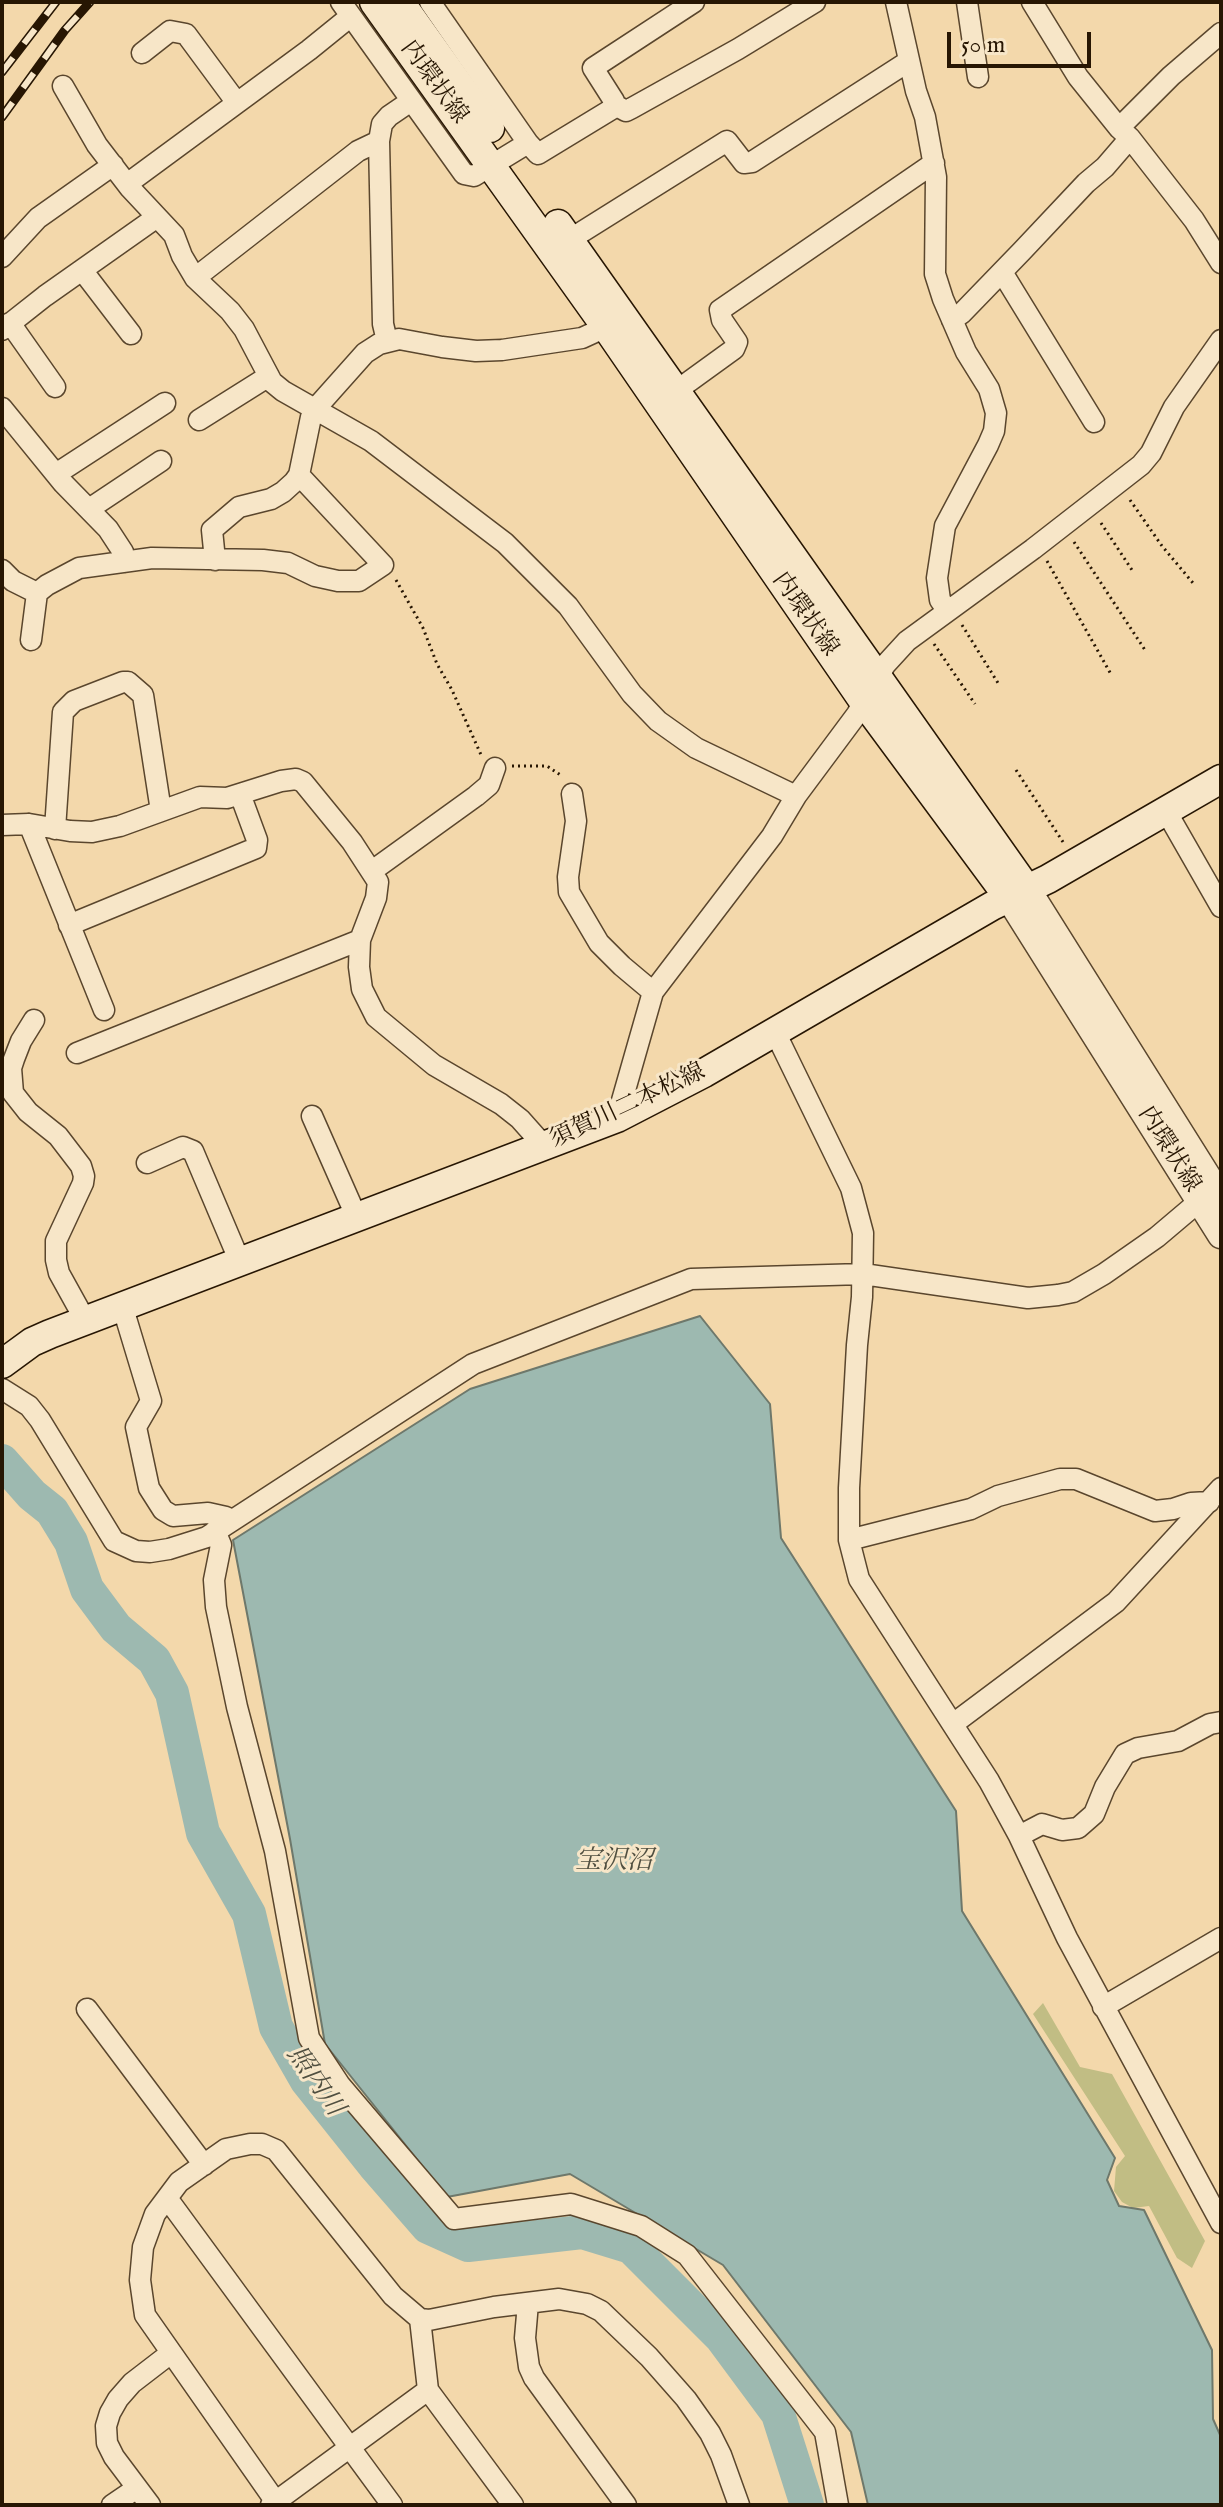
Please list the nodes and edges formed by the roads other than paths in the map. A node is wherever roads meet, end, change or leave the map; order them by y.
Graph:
1 (400, 2) edge
2 (430, 2) edge
3 (694, 2) edge
4 (815, 2) edge
5 (896, 2) edge
6 (967, 2) edge
7 (1033, 2) edge
8 (355, 7) edge
9 (1221, 33) edge
10 (142, 53) dead end
11 (909, 61) junction
12 (978, 77) dead end
13 (63, 86) dead end
14 (411, 101) junction
15 (237, 103) junction
16 (613, 104) junction
17 (1124, 133) junction
18 (379, 141) junction
19 (510, 154) junction
20 (934, 163) junction
21 (113, 165) junction
22 (127, 184) junction
23 (157, 217) junction
24 (569, 240) junction
25 (2, 257) edge
26 (1221, 263) edge
27 (82, 270) junction
28 (1002, 272) junction
29 (195, 278) junction
30 (952, 320) junction
31 (6, 326) edge
32 (606, 327) junction
33 (131, 334) dead end
34 (1221, 340) edge
35 (387, 341) junction
36 (269, 376) junction
37 (55, 387) dead end
38 (676, 391) junction
39 (165, 403) dead end
40 (2, 408) edge
41 (316, 408) junction
42 (199, 420) dead end
43 (1094, 422) dead end
44 (161, 461) dead end
45 (56, 474) junction
46 (299, 475) junction
47 (89, 509) junction
48 (215, 560) junction
49 (124, 562) junction
50 (2, 570) edge
51 (37, 593) junction
52 (949, 609) junction
53 (31, 640) dead end
54 (878, 675) junction
55 (864, 702) junction
56 (495, 768) road end
57 (1221, 779) edge
58 (240, 794) junction
59 (572, 794) road end
60 (796, 796) junction
61 (161, 811) junction
62 (1166, 811) junction
63 (29, 824) junction
64 (2, 825) edge
65 (55, 829) junction
66 (372, 871) junction
67 (1018, 894) junction
68 (1221, 907) edge
69 (69, 925) junction
70 (360, 940) junction
71 (653, 992) junction
72 (104, 1010) dead end
73 (34, 1020) dead end
74 (775, 1032) junction
75 (77, 1053) dead end
76 (312, 1116) dead end
77 (617, 1118) junction
78 (544, 1146) junction
79 (147, 1163) dead end
80 (1214, 1192) edge
81 (357, 1218) junction
82 (1221, 1235) edge
83 (240, 1262) junction
84 (863, 1274) junction
85 (122, 1305) junction
86 (85, 1320) junction
87 (2, 1364) edge
88 (2, 1389) edge
89 (1215, 1495) edge
90 (222, 1526) junction
91 (849, 1540) junction
92 (1221, 1722) edge
93 (953, 1724) junction
94 (1019, 1836) junction
95 (1221, 1938) edge
96 (1103, 2007) junction
97 (87, 2009) dead end
98 (204, 2165) junction
99 (167, 2198) junction
100 (1221, 2223) edge
101 (528, 2303) junction
102 (420, 2319) junction
103 (171, 2353) junction
104 (428, 2390) junction
105 (349, 2447) junction
106 (137, 2488) junction
107 (275, 2504) edge
108 (112, 2505) edge
109 (150, 2505) edge
110 (392, 2505) edge
111 (513, 2505) edge
112 (626, 2505) edge
113 (739, 2505) edge
114 (838, 2505) edge

1 - 19 main road, 内環状線
2 - 19 street
3 - 16 street
4 - 16 street
5 - 11 street
6 - 12 street
7 - 17 street
8 - 14 street
8 - 15 street
8 - 19 main road, 内環状線
9 - 17 street
10 - 15 street
11 - 20 street
11 - 24 street
13 - 21 street
14 - 18 street
14 - 19 street
15 - 22 street
16 - 19 street
17 - 26 street
17 - 28 street
18 - 29 street
18 - 35 street
19 - 24 main road, 内環状線
19 - 32 main road, 内環状線
20 - 30 street
20 - 38 street
21 - 22 street
21 - 25 street
22 - 23 street
23 - 27 street
23 - 29 street
24 - 38 main road, 内環状線
27 - 31 street
27 - 33 street
28 - 30 street
28 - 43 street
29 - 36 street
30 - 52 street
31 - 37 street
32 - 35 street
32 - 55 main road, 内環状線
34 - 52 street
35 - 41 street
36 - 41 street
36 - 42 street
38 - 54 main road, 内環状線
39 - 45 street
40 - 45 street
41 - 46 street
41 - 60 street
44 - 47 street
45 - 47 street
46 - 48 street
46 - 48 street
47 - 49 street
48 - 49 street
49 - 51 street
50 - 51 street
51 - 53 street
52 - 54 street
54 - 55 street
54 - 67 main road, 内環状線
55 - 60 street
55 - 67 main road, 内環状線
56 - 66 street
57 - 62 main road, 須賀川二本松線
58 - 61 street
58 - 66 street
58 - 69 street
59 - 71 street
60 - 71 street
61 - 65 street
61 - 65 street
62 - 67 main road, 須賀川二本松線
62 - 68 street
63 - 64 street
63 - 65 street
63 - 69 street
66 - 70 street
67 - 74 main road, 須賀川二本松線
67 - 80 street, 内環状線
69 - 72 street
70 - 75 street
70 - 78 street
71 - 77 street
73 - 86 street
74 - 77 main road, 須賀川二本松線
74 - 84 street
76 - 81 street
77 - 78 main road, 須賀川二本松線
78 - 81 main road, 須賀川二本松線
79 - 83 street
80 - 82 street, 内環状線
80 - 84 street
81 - 83 main road, 須賀川二本松線
83 - 85 main road, 須賀川二本松線
84 - 90 street
84 - 91 street
85 - 86 main road, 須賀川二本松線
85 - 90 street
86 - 87 main road, 須賀川二本松線
88 - 90 street
89 - 91 street
89 - 93 street
90 - 114 street
91 - 93 street
92 - 94 street
93 - 94 street
94 - 96 street
95 - 96 street
96 - 100 street
97 - 98 street
98 - 99 street
98 - 102 street
99 - 103 street
99 - 105 street
101 - 102 street
101 - 112 street
101 - 113 street
102 - 104 street
103 - 106 street
103 - 107 street
104 - 105 street
104 - 111 street
105 - 107 street
105 - 110 street
106 - 108 street
106 - 109 street

